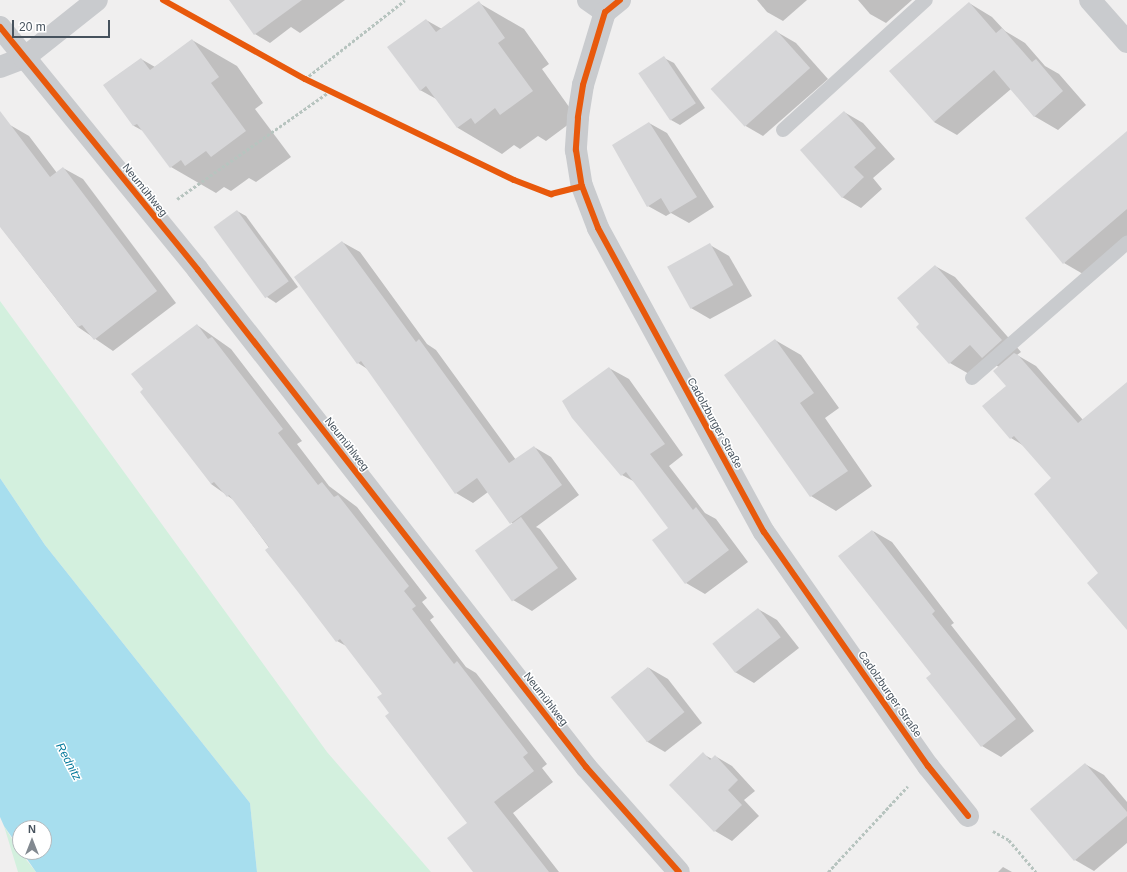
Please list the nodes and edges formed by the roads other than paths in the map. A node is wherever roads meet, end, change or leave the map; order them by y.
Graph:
1 (96, 0) edge
2 (926, 0) edge
3 (1090, 0) edge
4 (604, 4) edge
5 (0, 27) edge
6 (1127, 42) edge
7 (24, 58) junction
8 (0, 68) edge
9 (783, 130) dead end
10 (1127, 243) edge
11 (972, 378) dead end
12 (968, 816) road end
13 (679, 872) edge

1 - 7 street
2 - 9 lane
3 - 6 street
4 - 12 street, Cadolzburger Straße
5 - 7 street, Neumühlweg
7 - 8 street
7 - 13 street, Neumühlweg
10 - 11 lane

